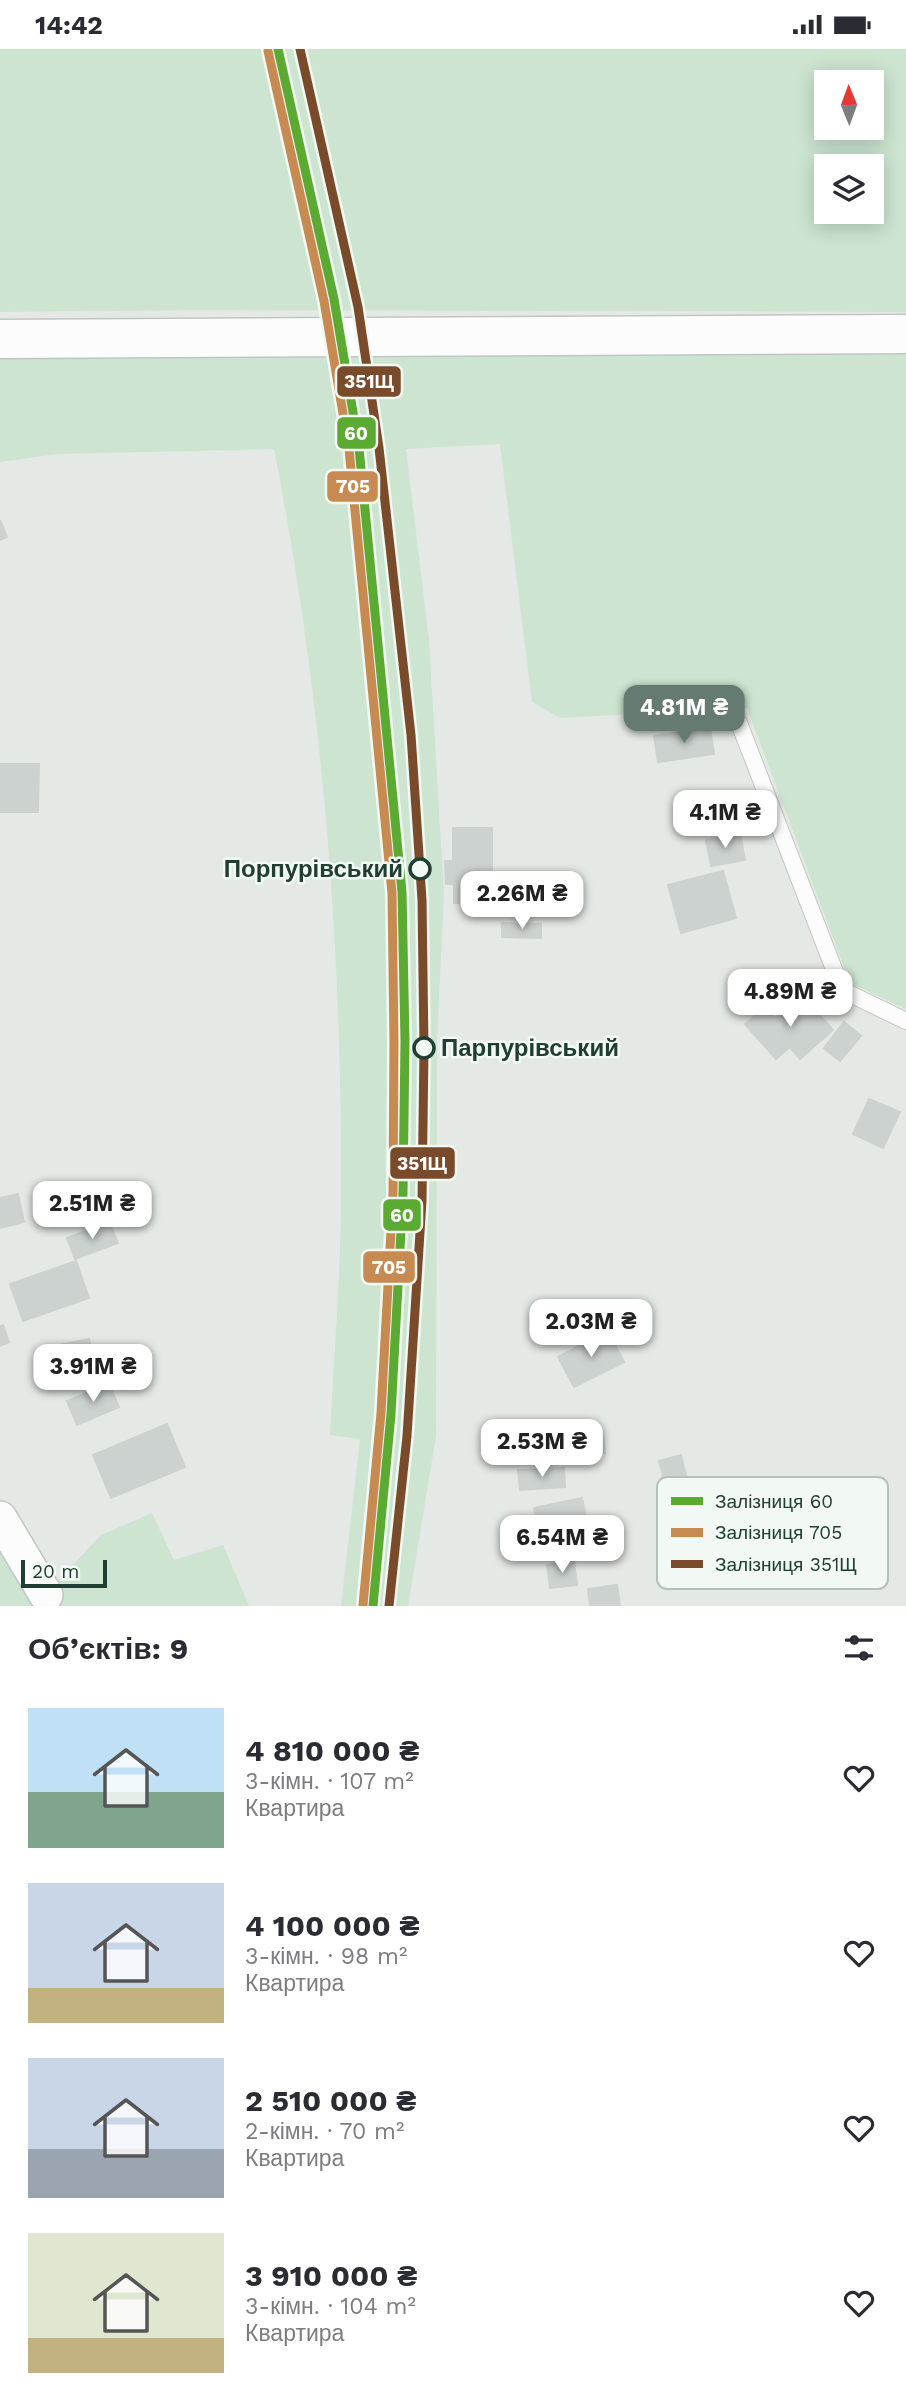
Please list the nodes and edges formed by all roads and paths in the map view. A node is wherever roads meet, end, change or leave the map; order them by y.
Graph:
1 (906, 334) edge
2 (0, 339) edge
3 (739, 723) dead end
4 (906, 1021) edge
5 (0, 1518) edge
6 (46, 1595) dead end

1 - 2 main road
3 - 4 lane
5 - 6 street

